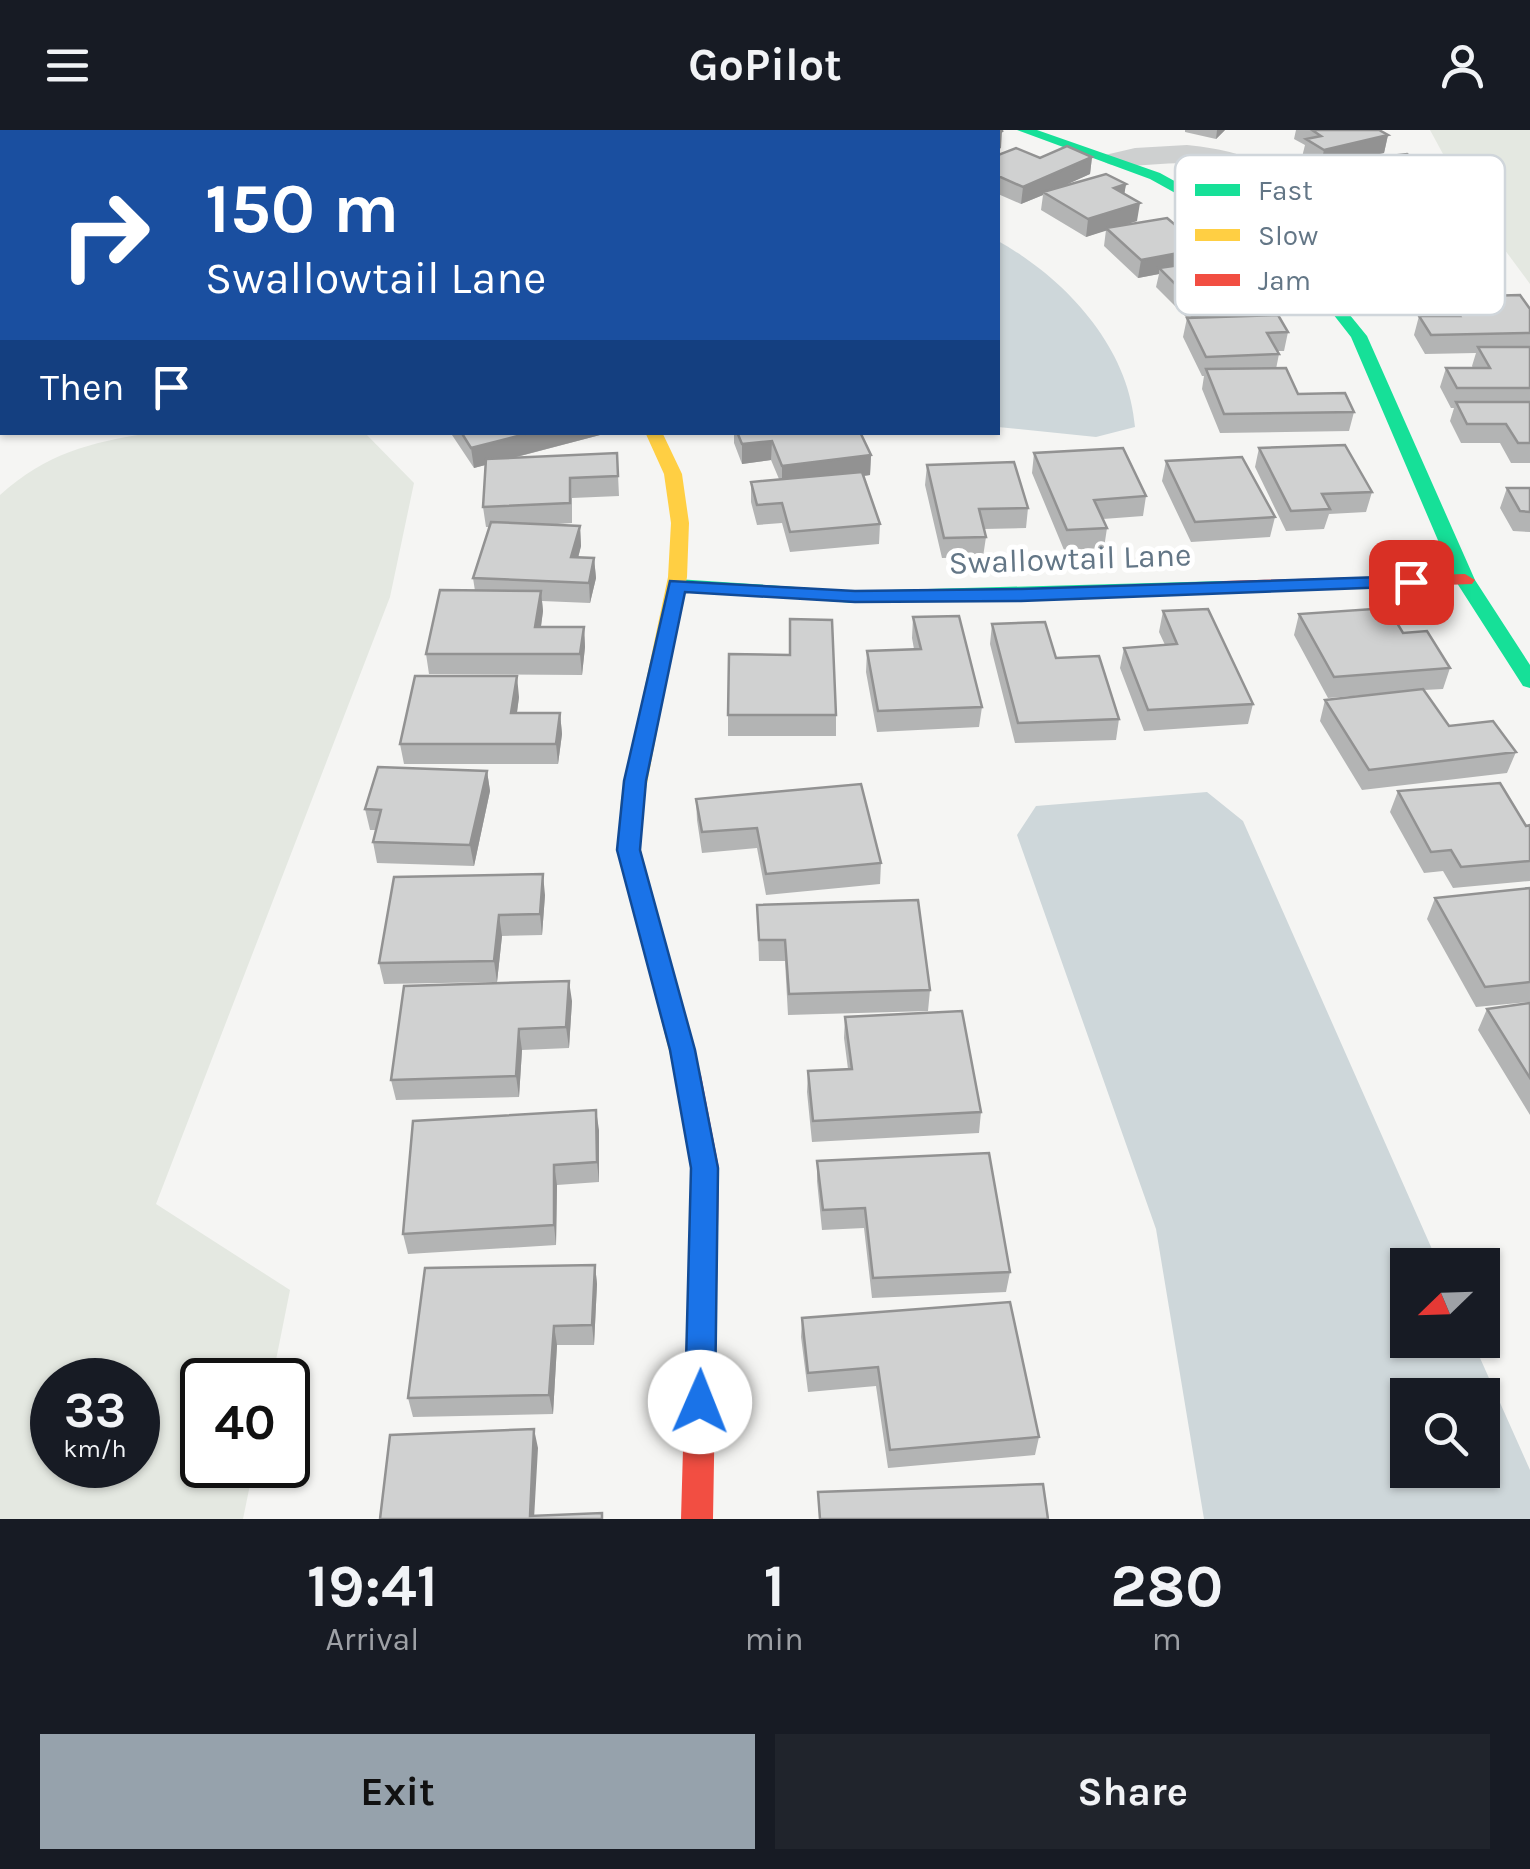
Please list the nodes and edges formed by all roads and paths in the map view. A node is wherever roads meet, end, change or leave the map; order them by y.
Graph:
1 (1024, 130) edge
2 (1206, 155) edge
3 (1114, 160) junction
4 (1175, 187) edge
5 (1342, 315) edge
6 (655, 435) edge
7 (1465, 580) junction
8 (677, 586) junction
9 (1530, 682) edge
10 (697, 1519) edge

1 - 3 street
2 - 3 street
3 - 4 street
5 - 7 street
6 - 8 street
7 - 8 street, Swallowtail Lane
7 - 9 street
8 - 10 street

